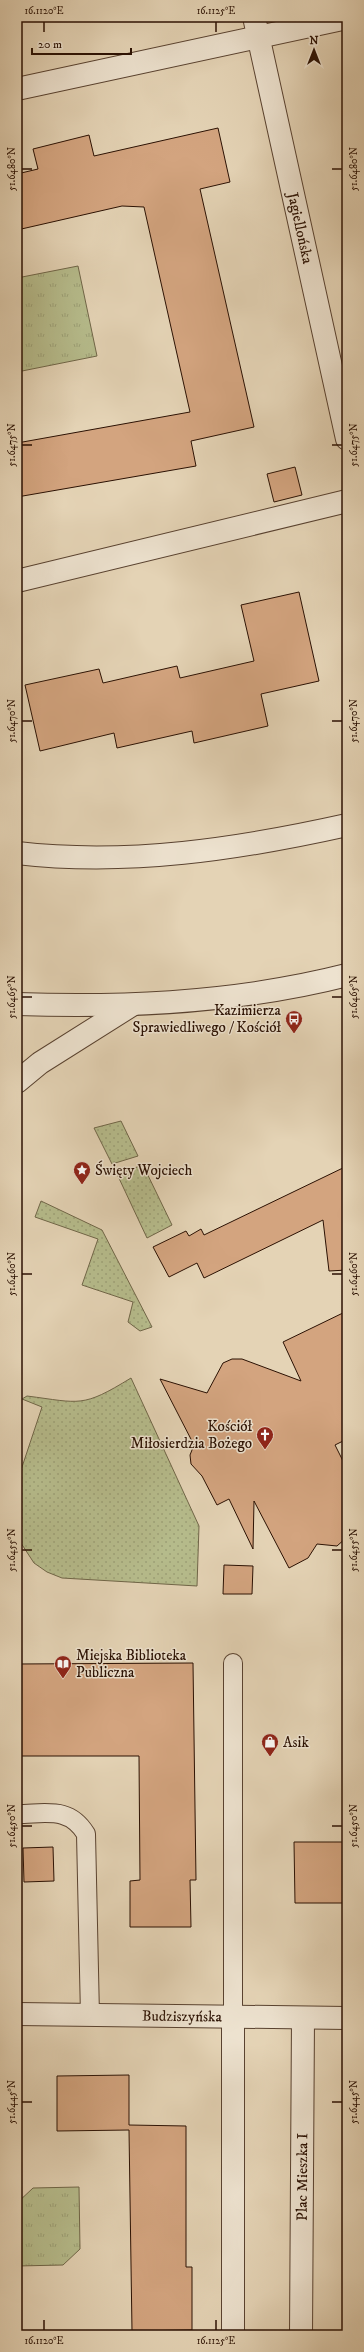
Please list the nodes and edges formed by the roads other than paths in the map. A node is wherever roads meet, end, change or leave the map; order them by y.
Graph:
1 (347, 18) edge
2 (256, 27) edge
3 (17, 89) edge
4 (347, 439) edge
5 (347, 502) edge
6 (17, 581) edge
7 (347, 825) edge
8 (17, 853) edge
9 (347, 975) edge
10 (135, 1003) junction
11 (17, 1004) edge
12 (17, 1082) edge
13 (233, 1663) dead end
14 (17, 1814) edge
15 (17, 2014) edge
16 (90, 2016) junction
17 (233, 2017) junction
18 (303, 2018) junction
19 (347, 2018) edge
20 (233, 2335) edge
21 (301, 2335) edge

1 - 2 street
2 - 3 street
2 - 4 street, Jagiellońska
5 - 6 street
7 - 8 street
9 - 10 street
10 - 11 street
10 - 12 street
13 - 17 lane
14 - 16 lane
15 - 16 street, Budziszyńska
16 - 17 street, Budziszyńska
17 - 18 street, Budziszyńska
17 - 20 street
18 - 19 street, Budziszyńska
18 - 21 street, Plac Mieszka I

